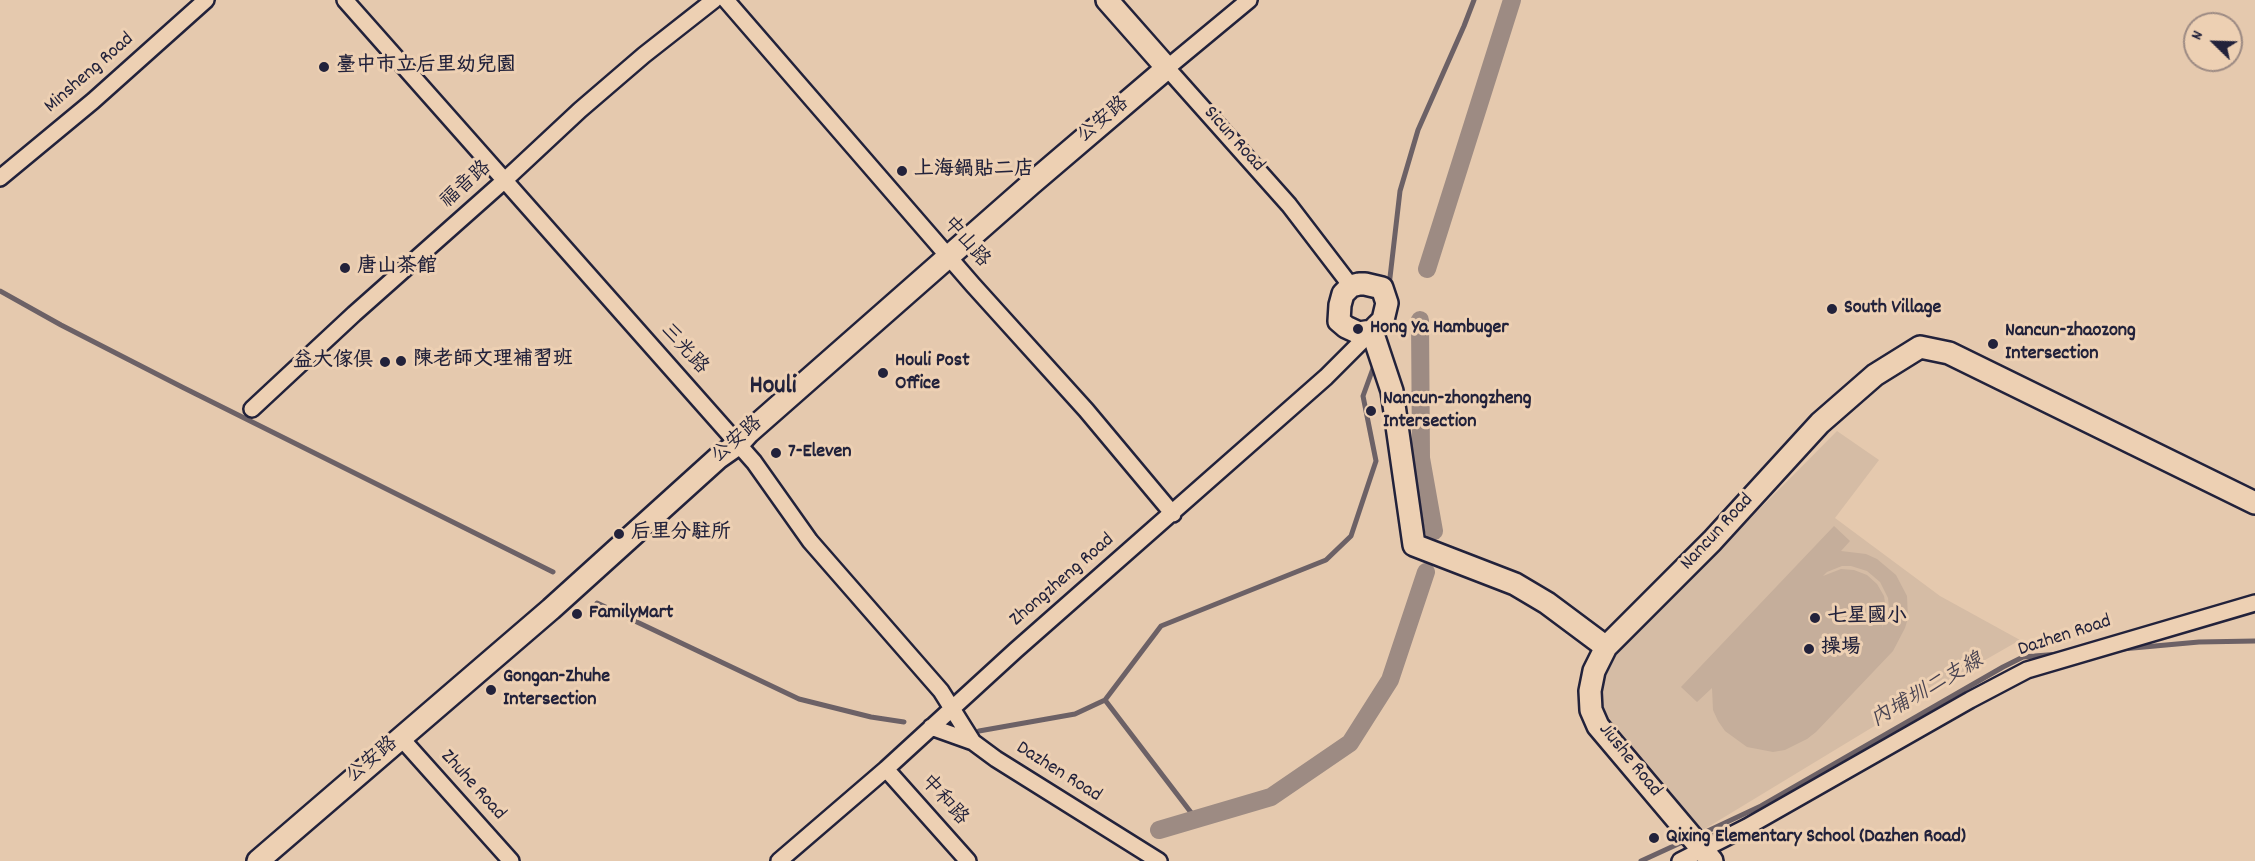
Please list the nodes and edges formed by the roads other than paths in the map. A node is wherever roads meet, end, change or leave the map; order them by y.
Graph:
1 (206, 0) edge
2 (345, 0) edge
3 (714, 0) edge
4 (726, 0) edge
5 (1107, 0) edge
6 (1249, 0) edge
7 (1167, 68) junction
8 (0, 178) edge
9 (505, 180) junction
10 (949, 257) junction
11 (1352, 286) junction
12 (1372, 331) junction
13 (252, 409) dead end
14 (738, 444) junction
15 (2255, 503) edge
16 (1173, 514) junction
17 (2255, 603) edge
18 (1606, 647) junction
19 (953, 707) junction
20 (931, 727) junction
21 (401, 738) junction
22 (973, 741) junction
23 (886, 769) junction
24 (1707, 856) edge
25 (258, 861) edge
26 (511, 861) edge
27 (779, 861) edge
28 (968, 861) edge
29 (1159, 861) edge
30 (1680, 861) edge

1 - 8 street, Minsheng Road
2 - 9 street, 三光路
3 - 9 street, 福音路
4 - 10 street, 中山路
5 - 7 street, Sicun Road
6 - 7 street, 公安路
7 - 10 street, 公安路
7 - 11 street, Sicun Road
9 - 13 street, 福音路
9 - 14 street, 三光路
10 - 14 street, 公安路
10 - 16 street, 中山路
11 - 12 street
11 - 12 street
12 - 16 street, Zhongzheng Road
12 - 18 street
14 - 19 street, 三光路
14 - 21 street, 公安路
15 - 18 street, Nancun Road
16 - 19 street, Zhongzheng Road
17 - 24 street, Dazhen Road
18 - 24 street, Jiushe Road
19 - 20 street, Zhongzheng Road
19 - 22 street, 三光路
20 - 22 street, Dazhen Road
20 - 23 street, Zhongzheng Road
21 - 25 street, 公安路
21 - 26 street, Zhuhe Road
22 - 29 street, Dazhen Road
23 - 27 street, Zhongzheng Road
23 - 28 street, 中和路
24 - 30 street, Dazhen Road

